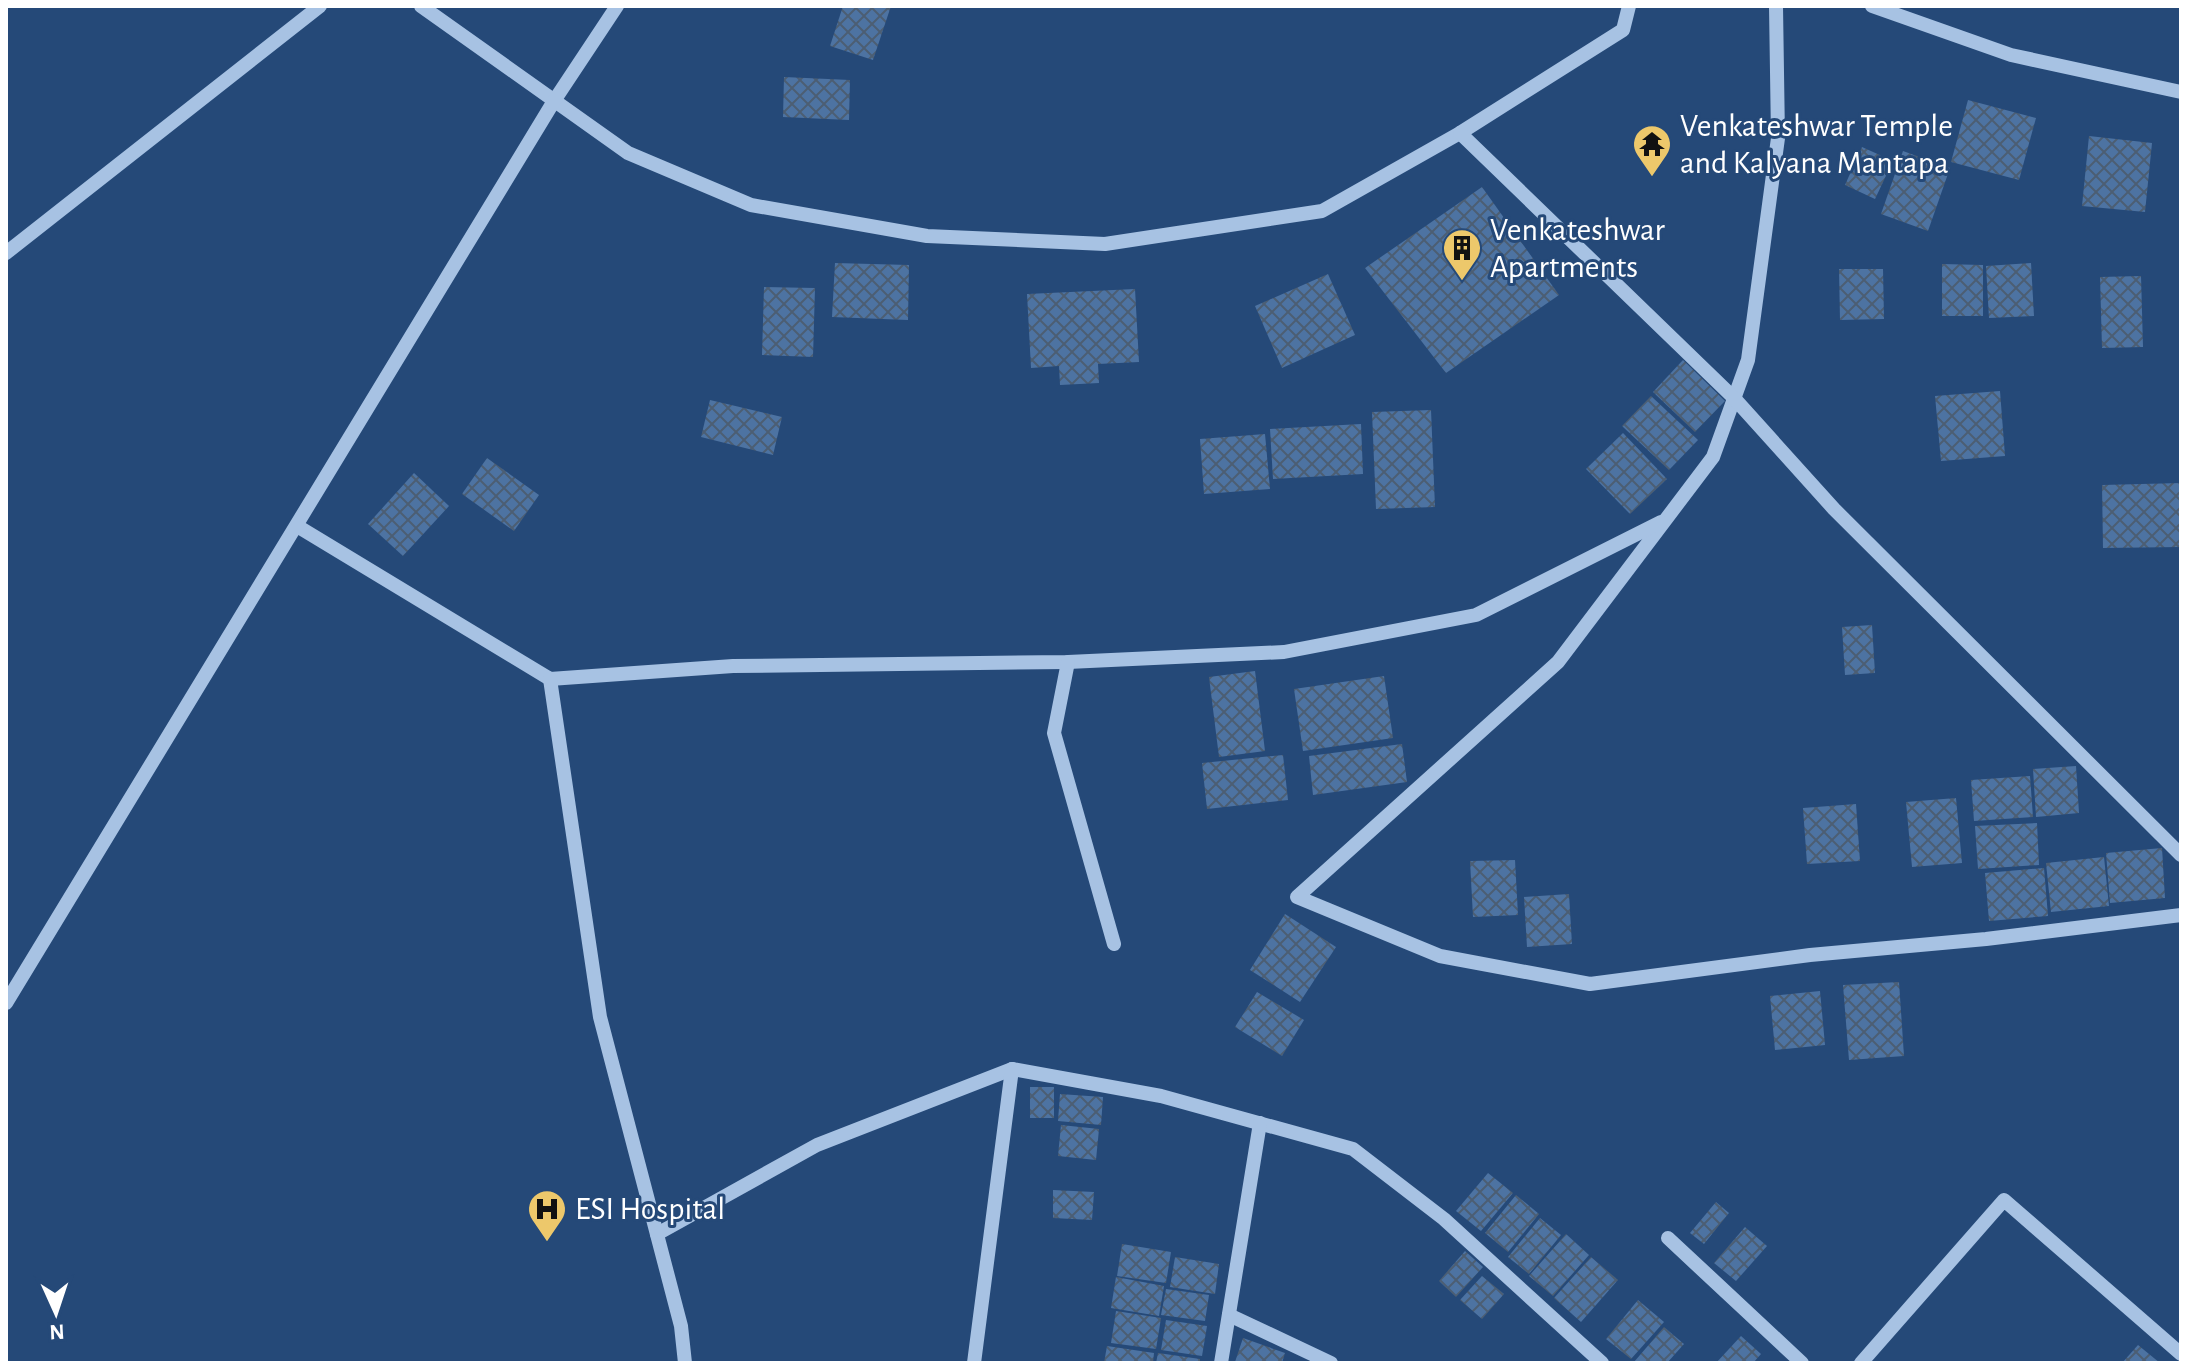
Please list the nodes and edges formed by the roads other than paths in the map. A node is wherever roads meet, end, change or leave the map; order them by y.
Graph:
1 (320, 6) edge
2 (421, 6) edge
3 (617, 6) edge
4 (1629, 6) edge
5 (1776, 6) edge
6 (1872, 6) edge
7 (2181, 92) edge
8 (554, 101) junction
9 (1460, 133) junction
10 (6, 253) edge
11 (1734, 398) junction
12 (1665, 520) junction
13 (297, 526) junction
14 (1068, 662) junction
15 (550, 679) junction
16 (2181, 855) edge
17 (2181, 915) edge
18 (1114, 944) dead end
19 (6, 1003) edge
20 (1012, 1069) junction
21 (1260, 1123) junction
22 (657, 1234) junction
23 (1668, 1238) dead end
24 (1229, 1315) junction
25 (2181, 1354) edge
26 (685, 1363) edge
27 (974, 1363) edge
28 (1221, 1363) edge
29 (1331, 1363) edge
30 (1602, 1363) edge
31 (1802, 1363) edge
32 (1861, 1363) edge

1 - 10 street
2 - 8 street
3 - 8 street
4 - 9 street
5 - 11 street
6 - 7 street
8 - 9 street
8 - 13 street
9 - 11 street
11 - 12 street
11 - 16 street
12 - 14 street
12 - 17 street
13 - 15 street
13 - 19 street
14 - 15 street
14 - 18 street
15 - 22 street
20 - 21 street
20 - 22 street
20 - 27 street
21 - 24 street
21 - 30 street
22 - 26 street
23 - 31 street
24 - 28 street
24 - 29 street
25 - 32 street

